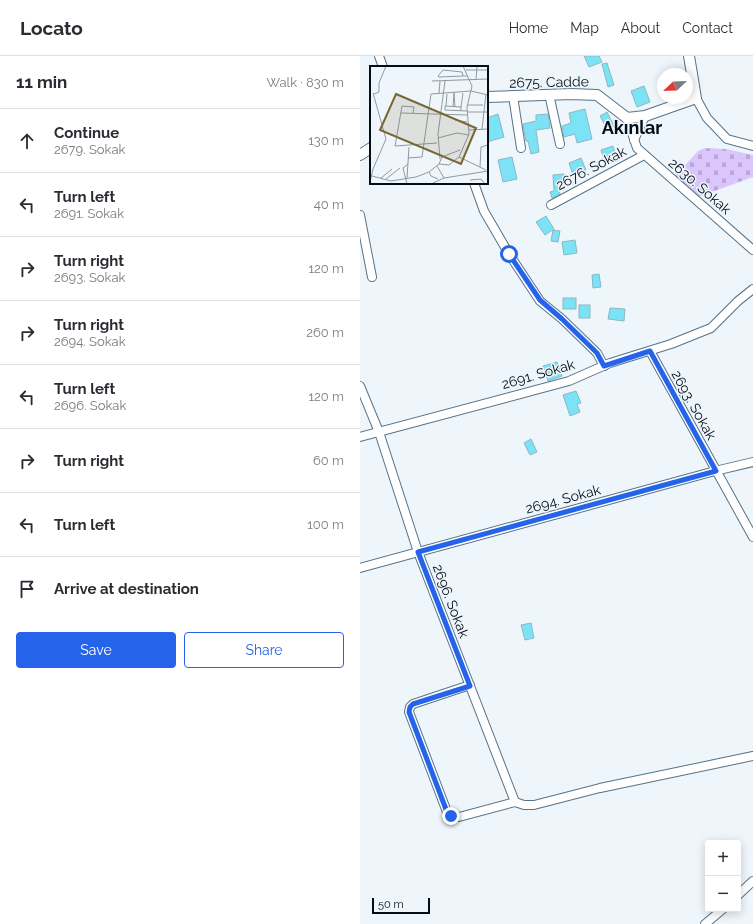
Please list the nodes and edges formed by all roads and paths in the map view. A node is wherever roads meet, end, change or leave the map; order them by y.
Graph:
1 (379, 56) edge
2 (689, 56) edge
3 (383, 66) edge
4 (549, 94) junction
5 (513, 96) junction
6 (488, 97) edge
7 (696, 98) junction
8 (644, 116) junction
9 (627, 118) junction
10 (634, 140) junction
11 (560, 144) dead end
12 (753, 146) edge
13 (521, 148) dead end
14 (370, 149) edge
15 (360, 155) edge
16 (644, 155) junction
17 (474, 184) edge
18 (551, 204) dead end
19 (360, 215) edge
20 (753, 250) edge
21 (372, 277) dead end
22 (753, 289) edge
23 (650, 351) junction
24 (604, 366) junction
25 (360, 386) edge
26 (379, 432) junction
27 (360, 437) edge
28 (753, 462) edge
29 (716, 471) junction
30 (753, 537) edge
31 (418, 552) junction
32 (360, 568) edge
33 (470, 686) junction
34 (753, 756) edge
35 (515, 802) junction
36 (753, 881) edge
37 (741, 892) edge
38 (720, 912) edge
39 (705, 924) edge

1 - 3 street
2 - 7 street
4 - 5 street, 2675. Cadde
4 - 9 street, 2675. Cadde
4 - 11 street
5 - 6 street, 2675. Cadde
5 - 13 street
7 - 8 street
7 - 12 street
8 - 9 street
8 - 10 street
9 - 10 street, 2630. Sokak
10 - 16 street, 2630. Sokak
14 - 15 street
16 - 18 street, 2676. Sokak
16 - 20 street, 2630. Sokak
17 - 24 street
19 - 21 street
22 - 23 street, 2691. Sokak
23 - 24 street, 2691. Sokak
23 - 29 street, 2693. Sokak
24 - 26 street, 2691. Sokak
25 - 26 street, 2696. Sokak
26 - 27 street, 2691. Sokak
26 - 31 street, 2696. Sokak
28 - 29 street, 2694. Sokak
29 - 30 street, 2693. Sokak
29 - 31 street, 2694. Sokak
31 - 32 street, 2694. Sokak
31 - 33 street, 2696. Sokak
33 - 35 street, 2696. Sokak
33 - 35 street
34 - 35 street
36 - 37 street
38 - 39 street

